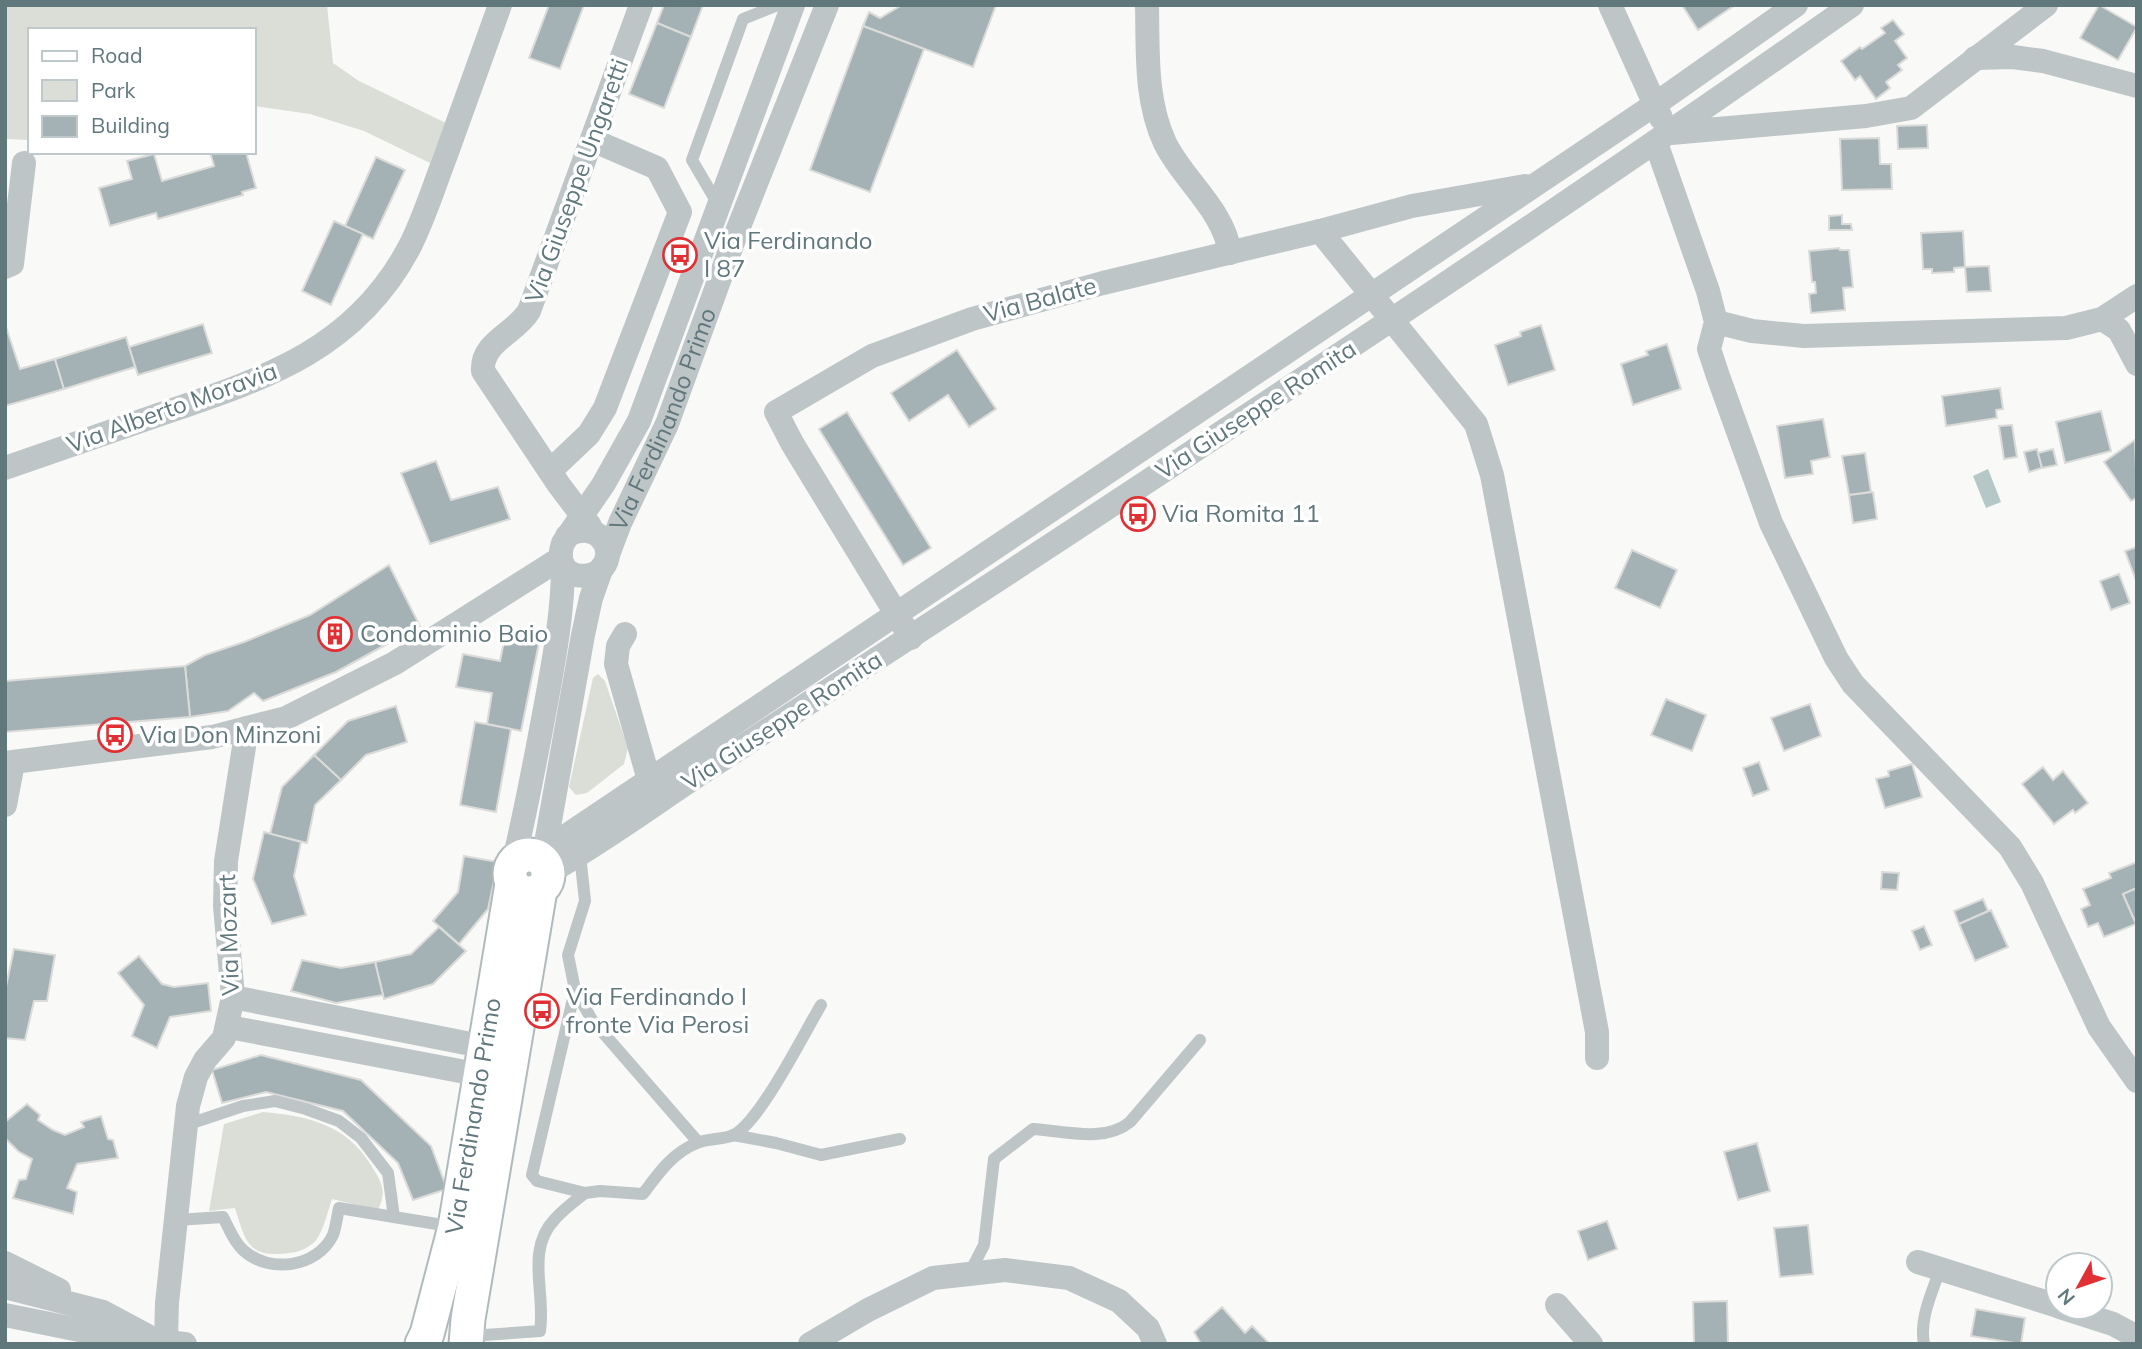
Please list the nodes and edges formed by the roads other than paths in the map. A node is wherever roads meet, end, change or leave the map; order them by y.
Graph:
1 (500, 5) edge
2 (641, 5) edge
3 (778, 5) edge
4 (793, 5) edge
5 (1147, 5) edge
6 (1610, 5) edge
7 (1796, 5) edge
8 (1852, 5) edge
9 (2046, 5) edge
10 (822, 7) edge
11 (1975, 58) junction
12 (2137, 86) edge
13 (1654, 105) junction
14 (1663, 138) junction
15 (592, 140) junction
16 (24, 163) dead end
17 (1535, 185) junction
18 (1553, 212) junction
19 (716, 216) junction
20 (1320, 230) junction
21 (736, 234) junction
22 (1230, 253) junction
23 (699, 262) junction
24 (5, 267) edge
25 (723, 270) junction
26 (1373, 294) junction
27 (2137, 296) edge
28 (2102, 318) junction
29 (1393, 319) junction
30 (1716, 322) junction
31 (2137, 364) edge
32 (5, 468) edge
33 (555, 478) junction
34 (581, 514) junction
35 (596, 534) junction
36 (992, 550) junction
37 (563, 551) junction
38 (604, 564) junction
39 (1006, 575) junction
40 (898, 613) junction
41 (625, 634) dead end
42 (911, 638) junction
43 (247, 728) junction
44 (699, 760) junction
45 (9, 763) edge
46 (649, 780) junction
47 (553, 794) junction
48 (616, 802) junction
49 (5, 806) edge
50 (580, 855) junction
51 (533, 867) junction
52 (575, 990) junction
53 (233, 997) junction
54 (821, 1005) dead end
55 (229, 1027) junction
56 (1200, 1040) dead end
57 (1597, 1058) dead end
58 (484, 1061) junction
59 (2137, 1081) edge
60 (186, 1125) junction
61 (733, 1135) junction
62 (900, 1139) dead end
63 (698, 1142) junction
64 (585, 1193) junction
65 (394, 1217) junction
66 (176, 1220) junction
67 (455, 1227) junction
68 (5, 1263) edge
69 (1929, 1265) joint
70 (969, 1274) junction
71 (5, 1287) edge
72 (2044, 1302) edge
73 (1557, 1305) dead end
74 (103, 1312) junction
75 (5, 1315) edge
76 (2103, 1321) edge
77 (2137, 1337) edge
78 (466, 1340) edge
79 (169, 1342) edge
80 (422, 1344) edge
81 (810, 1344) edge
82 (1156, 1344) edge
83 (1591, 1344) edge
84 (1924, 1344) edge

1 - 32 street, Via Alberto Moravia
2 - 15 street, Via Giuseppe Ungaretti
3 - 19 lane
4 - 19 street, Via Ferdinando Primo
5 - 22 street
6 - 13 street
7 - 13 street, Via Giuseppe Romita
8 - 14 street, Via Giuseppe Romita
9 - 11 street
10 - 21 street, Via Ferdinando Primo
11 - 12 street
11 - 14 street
13 - 14 street
13 - 17 street, Via Giuseppe Romita
14 - 18 street, Via Giuseppe Romita
14 - 30 street
15 - 33 street, Via Giuseppe Ungaretti
15 - 33 street
16 - 24 street
17 - 18 street
17 - 20 street, Via Balate
17 - 26 street, Via Giuseppe Romita
18 - 29 street, Via Giuseppe Romita
19 - 21 street
19 - 23 street, Via Ferdinando Primo
20 - 22 street, Via Balate
20 - 26 street
21 - 25 street, Via Ferdinando Primo
22 - 40 street, Via Balate
23 - 25 street
23 - 34 street, Via Ferdinando Primo
25 - 38 street, Via Ferdinando Primo
26 - 29 street
26 - 36 street, Via Giuseppe Romita
27 - 28 street
28 - 30 street
28 - 31 street
29 - 39 street, Via Giuseppe Romita
29 - 57 street
30 - 59 street
33 - 34 street
33 - 37 street
34 - 35 street
34 - 37 street, Via Ferdinando Primo
35 - 37 street
35 - 38 street
36 - 39 street
36 - 40 street, Via Giuseppe Romita
37 - 38 street
37 - 43 street
37 - 51 street, Via Ferdinando Primo
38 - 47 street, Via Ferdinando Primo
39 - 42 street, Via Giuseppe Romita
40 - 42 street
40 - 44 street, Via Giuseppe Romita
41 - 46 street
42 - 44 street, Via Giuseppe Romita
43 - 45 street
43 - 53 street, Via Mozart
44 - 46 street, Via Giuseppe Romita
44 - 50 street, Via Giuseppe Romita
45 - 49 street
46 - 48 street, Via Giuseppe Romita
47 - 48 street
47 - 51 street, Via Ferdinando Primo
48 - 51 street, Via Giuseppe Romita
50 - 51 street, Via Giuseppe Romita
50 - 52 lane
51 - 58 street, Via Ferdinando Primo
51 - 78 street, Via Ferdinando Primo
52 - 63 lane
52 - 64 lane
53 - 55 street, Via Mozart
53 - 58 street
54 - 61 lane
55 - 58 street
55 - 60 street, Via Mozart
56 - 70 lane
58 - 67 street, Via Ferdinando Primo
60 - 65 lane
60 - 66 street, Via Mozart
61 - 62 lane
61 - 63 lane
63 - 64 lane
64 - 78 lane
65 - 66 lane
65 - 67 lane
66 - 79 street, Via Mozart
67 - 80 street, Via Ferdinando Primo
68 - 74 street
69 - 72 street
69 - 84 lane
70 - 81 street
70 - 82 street
71 - 74 street
73 - 83 street
74 - 79 street
75 - 79 street
76 - 77 street

